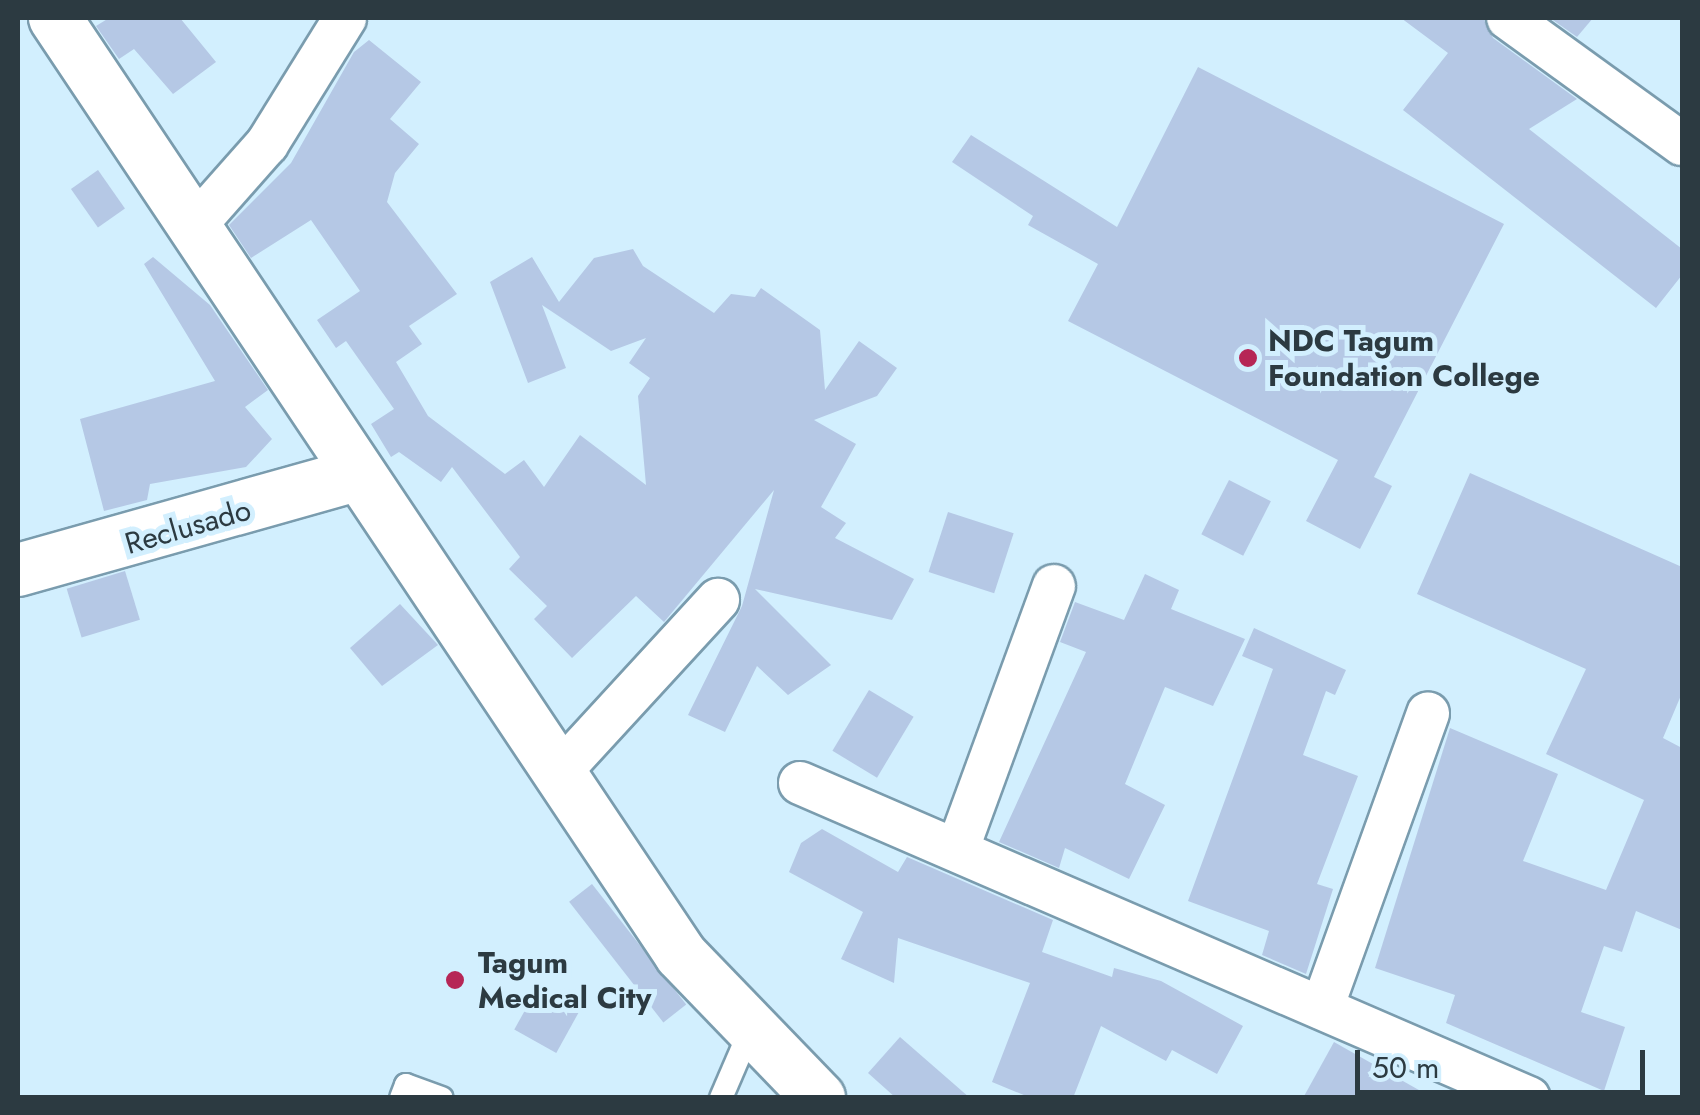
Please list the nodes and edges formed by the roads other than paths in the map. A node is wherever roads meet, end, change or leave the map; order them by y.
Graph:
1 (55, 18) edge
2 (345, 18) edge
3 (1508, 18) edge
4 (1682, 144) edge
5 (198, 223) junction
6 (357, 475) junction
7 (18, 570) edge
8 (1054, 586) dead end
9 (718, 600) dead end
10 (1428, 713) dead end
11 (557, 776) junction
12 (800, 784) dead end
13 (958, 848) junction
14 (1322, 1008) junction
15 (749, 1033) junction
16 (401, 1098) edge
17 (442, 1098) edge
18 (721, 1098) edge
19 (819, 1098) edge
20 (1528, 1098) edge

1 - 5 street
2 - 5 street
3 - 4 street
5 - 6 street
6 - 7 street, Reclusado
6 - 11 street
8 - 13 street
9 - 11 street
10 - 14 street
11 - 15 street
12 - 13 street
13 - 14 street
14 - 20 street
15 - 18 lane
15 - 19 street
16 - 17 lane

